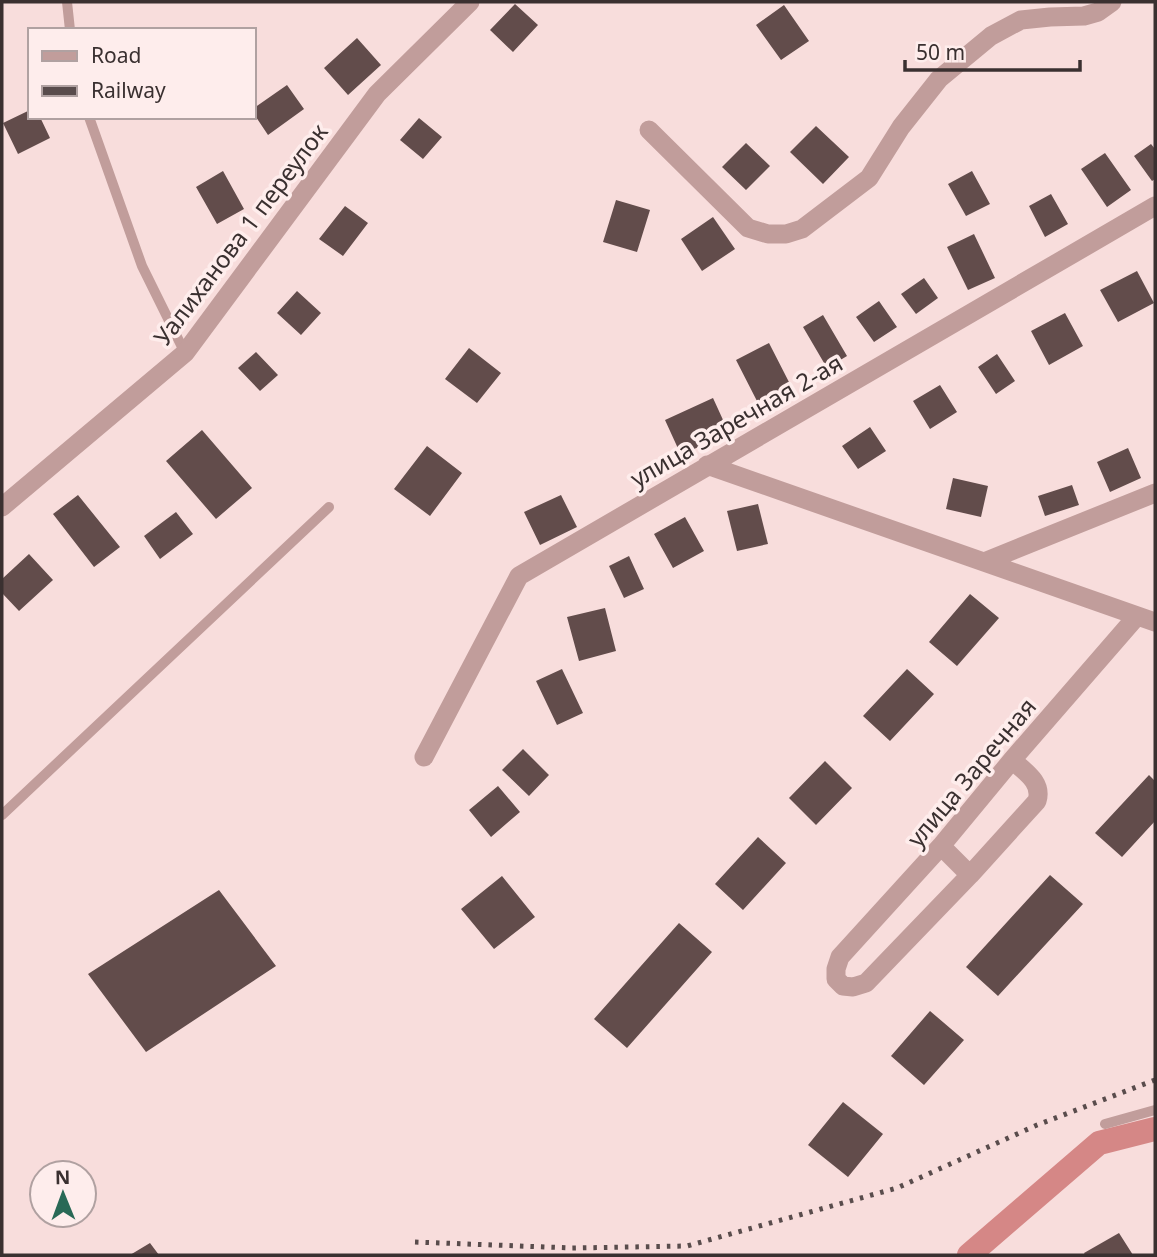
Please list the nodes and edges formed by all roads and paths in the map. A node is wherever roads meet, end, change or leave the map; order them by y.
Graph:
1 (67, 2) edge
2 (470, 2) edge
3 (1112, 2) edge
4 (1050, 9) edge
5 (70, 28) edge
6 (90, 119) edge
7 (649, 130) dead end
8 (1155, 206) edge
9 (185, 353) junction
10 (707, 465) junction
11 (1155, 492) edge
12 (2, 507) edge
13 (329, 507) dead end
14 (984, 562) junction
15 (1146, 619) edge
16 (424, 757) dead end
17 (1012, 760) junction
18 (2, 815) edge
19 (942, 846) junction
20 (970, 875) junction
21 (1155, 1110) edge
22 (1105, 1124) dead end

1 - 5 lane
2 - 9 street, Уалиханова 1 переулок
3 - 4 street
4 - 7 street
6 - 9 lane
8 - 10 street, улица Заречная 2-ая
9 - 12 street, Уалиханова 1 переулок
10 - 14 street, улица Заречная
10 - 16 street, улица Заречная 2-ая
11 - 14 street
13 - 18 lane
14 - 15 street, улица Заречная
15 - 17 street, улица Заречная
17 - 19 street, улица Заречная
17 - 20 street
19 - 20 street
19 - 20 street, улица Заречная
21 - 22 lane

